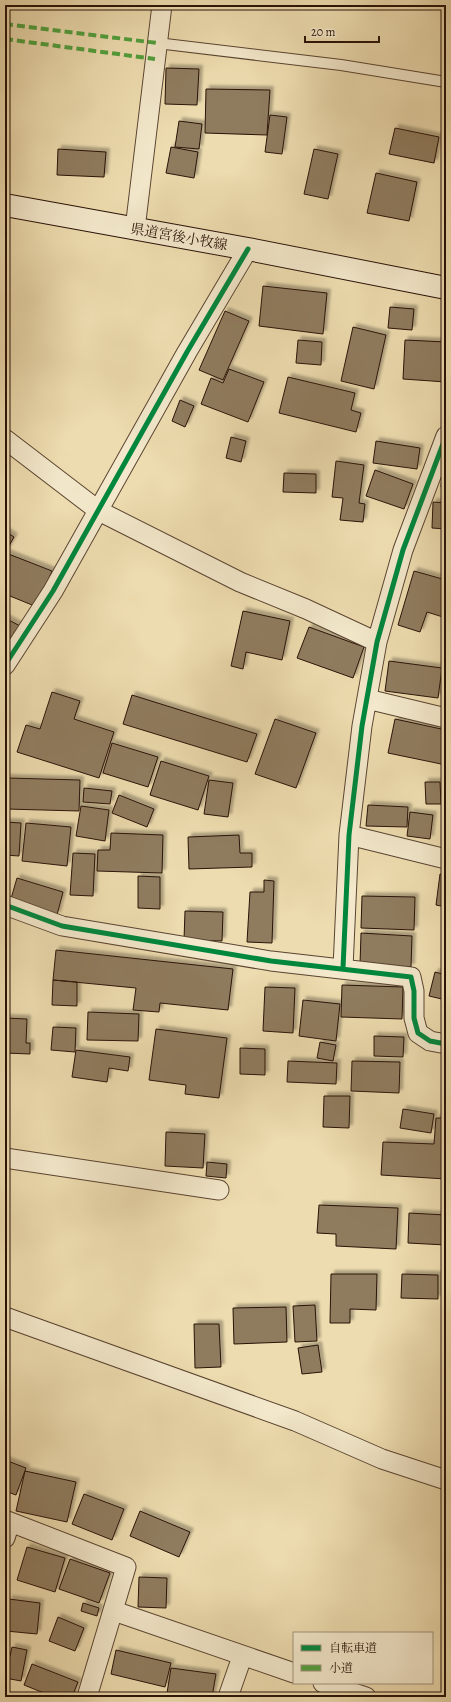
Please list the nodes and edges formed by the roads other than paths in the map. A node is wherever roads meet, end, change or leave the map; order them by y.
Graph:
1 (162, 5) edge
2 (157, 43) junction
3 (446, 82) edge
4 (5, 205) edge
5 (135, 229) junction
6 (248, 249) junction
7 (446, 288) edge
8 (446, 436) edge
9 (5, 439) edge
10 (99, 511) junction
11 (377, 642) junction
12 (5, 665) edge
13 (367, 699) junction
14 (446, 718) edge
15 (349, 835) junction
16 (446, 858) edge
17 (5, 906) edge
18 (343, 968) junction
19 (446, 1044) edge
20 (5, 1158) edge
21 (219, 1190) dead end
22 (5, 1317) edge
23 (446, 1480) edge
24 (7, 1527) edge
25 (114, 1611) junction
26 (242, 1657) junction
27 (293, 1674) edge
28 (326, 1684) edge
29 (361, 1696) edge
30 (87, 1697) edge
31 (228, 1697) edge

1 - 2 street
2 - 3 lane
2 - 5 street
4 - 5 main road, 県道宮後小牧線
5 - 6 main road, 県道宮後小牧線
6 - 7 main road, 県道宮後小牧線
6 - 10 street
8 - 11 street
9 - 10 street
10 - 11 street
10 - 12 street
11 - 13 street
13 - 14 street
13 - 15 street
15 - 16 street
15 - 18 street
17 - 18 street
18 - 19 street
20 - 21 street
22 - 23 street
24 - 25 street
25 - 26 street
25 - 30 street
26 - 27 street
26 - 31 street
28 - 29 street

